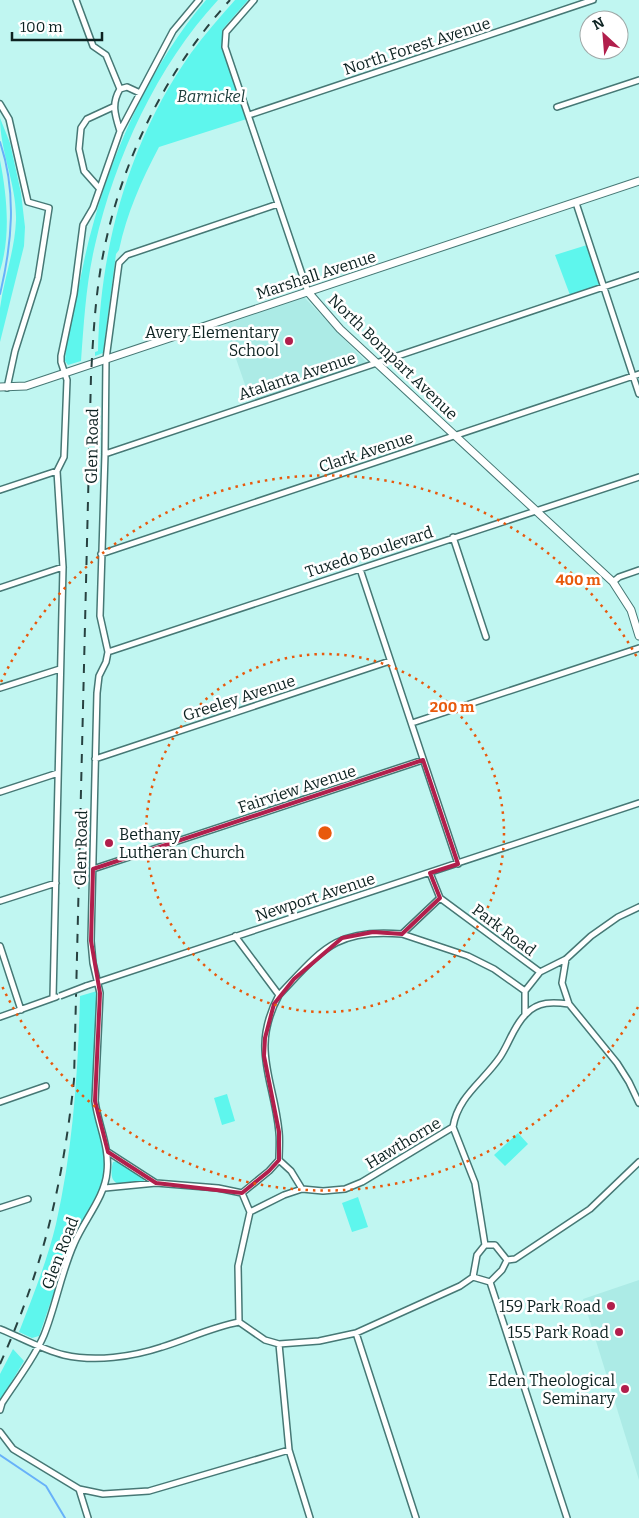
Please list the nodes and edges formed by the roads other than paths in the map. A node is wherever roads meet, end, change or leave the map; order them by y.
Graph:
1 (76, 0) edge
2 (199, 0) edge
3 (254, 0) edge
4 (594, 0) edge
5 (639, 80) edge
6 (120, 89) junction
7 (140, 93) junction
8 (0, 104) edge
9 (113, 107) junction
10 (557, 107) dead end
11 (249, 115) junction
12 (120, 131) junction
13 (639, 181) edge
14 (99, 188) junction
15 (576, 203) junction
16 (278, 204) junction
17 (639, 275) edge
18 (603, 287) junction
19 (308, 292) junction
20 (106, 359) junction
21 (377, 363) junction
22 (64, 372) junction
23 (639, 374) edge
24 (633, 376) junction
25 (4, 388) edge
26 (639, 394) edge
27 (456, 436) junction
28 (105, 454) junction
29 (57, 471) junction
30 (639, 476) edge
31 (0, 490) edge
32 (534, 510) junction
33 (453, 537) junction
34 (101, 554) junction
35 (62, 568) junction
36 (360, 569) junction
37 (639, 570) edge
38 (613, 582) junction
39 (0, 588) edge
40 (639, 636) edge
41 (486, 637) dead end
42 (639, 648) edge
43 (108, 652) junction
44 (390, 661) junction
45 (60, 669) junction
46 (0, 688) edge
47 (412, 723) junction
48 (95, 759) junction
49 (424, 760) junction
50 (58, 773) junction
51 (0, 792) edge
52 (639, 803) edge
53 (458, 864) junction
54 (93, 869) junction
55 (430, 873) junction
56 (56, 884) junction
57 (440, 898) junction
58 (0, 901) edge
59 (639, 907) edge
60 (402, 934) junction
61 (235, 936) junction
62 (0, 946) edge
63 (566, 959) junction
64 (540, 972) junction
65 (99, 982) junction
66 (525, 991) junction
67 (279, 995) junction
68 (53, 998) junction
69 (569, 1004) junction
70 (21, 1010) junction
71 (525, 1014) junction
72 (0, 1017) edge
73 (46, 1086) dead end
74 (0, 1102) edge
75 (639, 1102) edge
76 (453, 1127) junction
77 (108, 1152) junction
78 (279, 1160) junction
79 (639, 1162) edge
80 (156, 1183) junction
81 (105, 1188) junction
82 (302, 1190) junction
83 (242, 1193) junction
84 (28, 1199) dead end
85 (0, 1208) edge
86 (250, 1212) junction
87 (485, 1245) junction
88 (507, 1260) junction
89 (473, 1277) junction
90 (490, 1282) junction
91 (239, 1322) junction
92 (0, 1329) edge
93 (356, 1333) junction
94 (279, 1344) junction
95 (39, 1345) junction
96 (0, 1410) edge
97 (0, 1432) edge
98 (289, 1450) junction
99 (79, 1489) junction
100 (88, 1518) edge
101 (310, 1518) edge
102 (416, 1518) edge
103 (567, 1518) edge

1 - 6 street
2 - 7 street, Glen Road
3 - 11 street, North Bompart Avenue
4 - 11 street, North Forest Avenue
5 - 10 street
6 - 7 street
6 - 9 street
7 - 12 street, Glen Road
8 - 25 street
9 - 12 street
9 - 14 street
11 - 16 street, North Bompart Avenue
12 - 14 street, Glen Road
13 - 15 street, Marshall Avenue
14 - 22 street, Glen Road
15 - 18 street
15 - 19 street, Marshall Avenue
16 - 19 street, North Bompart Avenue
16 - 20 street, Glen Road
17 - 18 street, Atalanta Avenue
18 - 21 street, Atalanta Avenue
18 - 24 street
19 - 20 street, Marshall Avenue
19 - 21 street, North Bompart Avenue
20 - 22 street, Marshall Avenue
20 - 28 street, Glen Road
21 - 27 street, North Bompart Avenue
21 - 28 street, Atalanta Avenue
22 - 25 street, Marshall Avenue
22 - 29 street, Glen Road
23 - 24 street, Clark Avenue
24 - 26 street
24 - 27 street, Clark Avenue
27 - 32 street, North Bompart Avenue
27 - 34 street, Clark Avenue
28 - 34 street, Glen Road
29 - 31 street
29 - 35 street, Glen Road
30 - 32 street, Tuxedo Boulevard
32 - 33 street, Tuxedo Boulevard
32 - 38 street, North Bompart Avenue
33 - 36 street, Tuxedo Boulevard
33 - 41 street
34 - 43 street, Glen Road
35 - 39 street
35 - 45 street, Glen Road
36 - 43 street, Tuxedo Boulevard
36 - 44 street
37 - 38 street
38 - 40 street, North Bompart Avenue
42 - 47 street
43 - 48 street, Glen Road
44 - 47 street
44 - 48 street, Greeley Avenue
45 - 46 street
45 - 50 street, Glen Road
47 - 49 street
48 - 54 street, Glen Road
49 - 53 street
49 - 54 street, Fairview Avenue
50 - 51 street
50 - 56 street, Glen Road
52 - 53 street, Newport Avenue
53 - 55 street, Newport Avenue
54 - 65 street, Glen Road
55 - 57 street
55 - 61 street, Newport Avenue
56 - 58 street
56 - 68 street, Glen Road
57 - 60 street
57 - 64 street, Park Road
59 - 63 street
60 - 66 street
60 - 67 street
61 - 65 street, Newport Avenue
61 - 67 street
62 - 70 street
63 - 64 street, Park Road
63 - 69 street
64 - 66 street
65 - 68 street, Newport Avenue, bridge
65 - 77 street, Glen Road
66 - 71 street
67 - 78 street
68 - 70 street, Newport Avenue
69 - 71 street
69 - 75 street
70 - 72 street, Newport Avenue
71 - 76 street, Hawthorne
73 - 74 street
76 - 82 street, Hawthorne
76 - 87 street
77 - 80 street
77 - 81 street, Glen Road
78 - 82 street
78 - 83 street
79 - 88 street
80 - 81 street
80 - 83 street
81 - 95 street, Glen Road
82 - 86 street, Hawthorne
83 - 86 street
84 - 85 street
86 - 91 street
87 - 88 street
87 - 89 street
88 - 90 street
89 - 90 street
89 - 93 street
90 - 103 street
91 - 94 street
91 - 95 street
92 - 95 street
93 - 94 street
93 - 102 street
94 - 98 street
95 - 96 street, Glen Road
97 - 99 street
98 - 99 street
98 - 101 street
99 - 100 street

